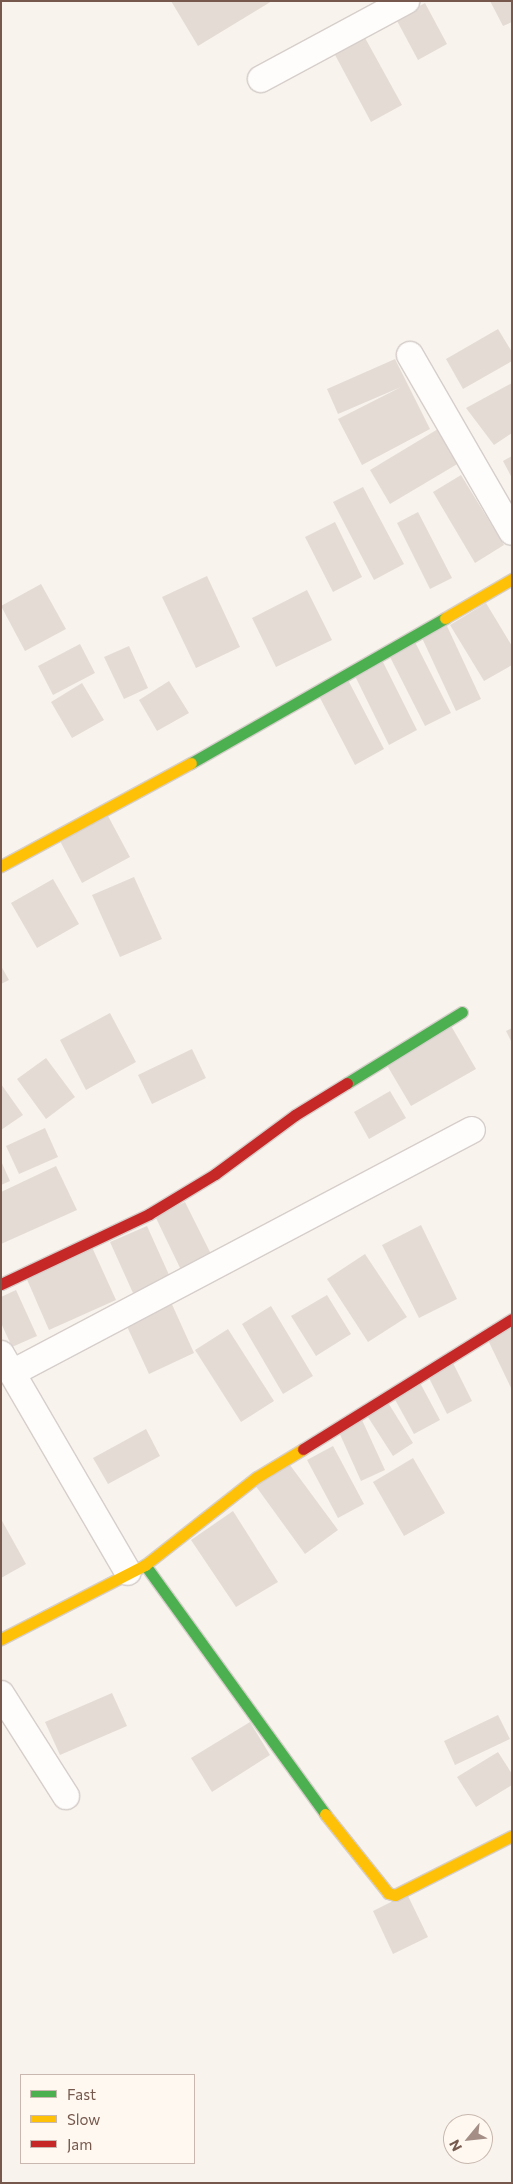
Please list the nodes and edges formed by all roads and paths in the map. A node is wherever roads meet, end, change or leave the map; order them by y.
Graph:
1 (406, 1) edge
2 (261, 79) dead end
3 (410, 355) dead end
4 (512, 532) edge
5 (512, 579) edge
6 (1, 866) edge
7 (462, 1012) dead end
8 (472, 1130) dead end
9 (1, 1284) edge
10 (512, 1319) edge
11 (7, 1363) edge
12 (136, 1569) junction
13 (1, 1639) edge
14 (1, 1694) edge
15 (66, 1796) dead end
16 (512, 1836) edge

1 - 2 street
3 - 4 street
5 - 6 street
7 - 9 street
8 - 11 street
10 - 12 street
11 - 12 street
12 - 13 street
12 - 16 street
14 - 15 street

